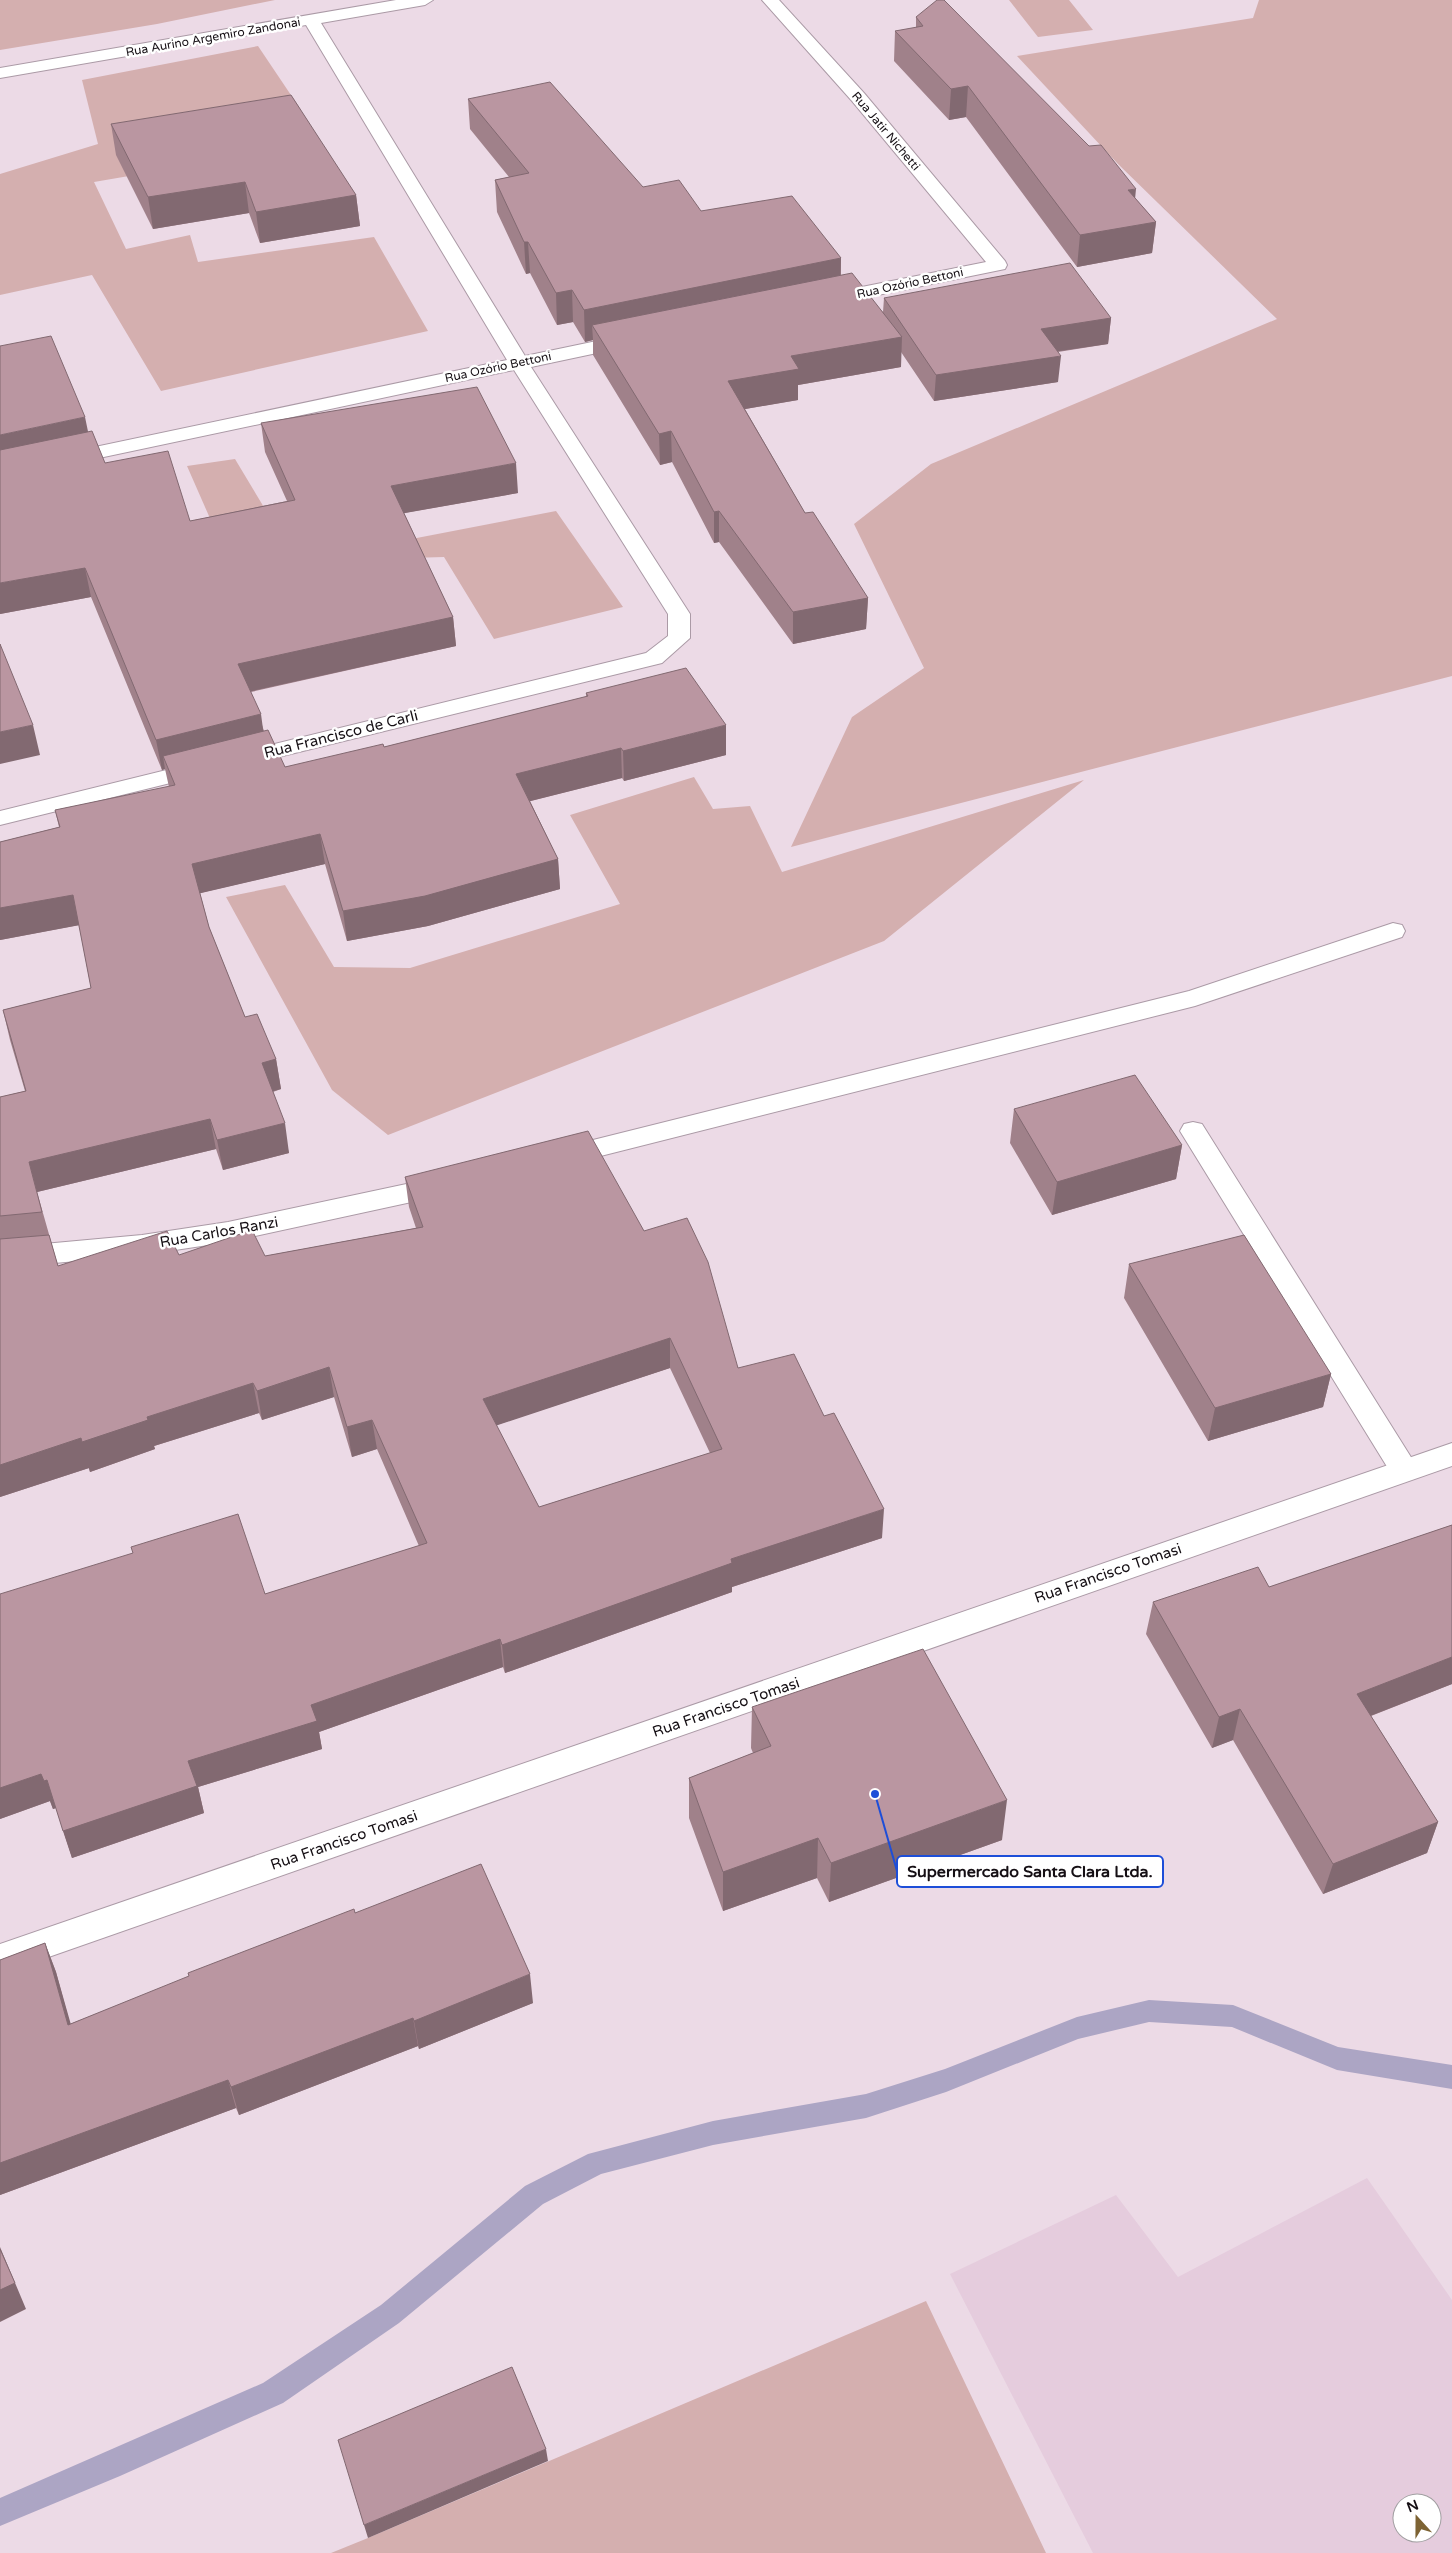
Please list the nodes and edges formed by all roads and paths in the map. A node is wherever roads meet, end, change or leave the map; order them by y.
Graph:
1 (425, 0) edge
2 (770, 0) edge
3 (311, 20) junction
4 (0, 73) edge
5 (998, 265) joint
6 (812, 303) edge
7 (646, 337) edge
8 (519, 363) junction
9 (0, 473) edge
10 (0, 818) edge
11 (1393, 931) dead end
12 (1193, 1131) dead end
13 (538, 1163) edge
14 (462, 1182) edge
15 (0, 1258) edge
16 (1452, 1454) edge
17 (1404, 1470) junction
18 (0, 1959) edge

1 - 3 street, Rua Aurino Argemiro Zandonai
2 - 5 street, Rua Jatir Nichetti
3 - 4 street, Rua Aurino Argemiro Zandonai
3 - 8 street
5 - 6 street, Rua Ozório Bettoni
7 - 8 street, Rua Ozório Bettoni
8 - 9 street, Rua Ozório Bettoni
8 - 10 street, Rua Francisco de Carli
11 - 13 street
12 - 17 street
14 - 15 street, Rua Carlos Ranzi
16 - 17 street, Rua Francisco Tomasi
17 - 18 street, Rua Francisco Tomasi

